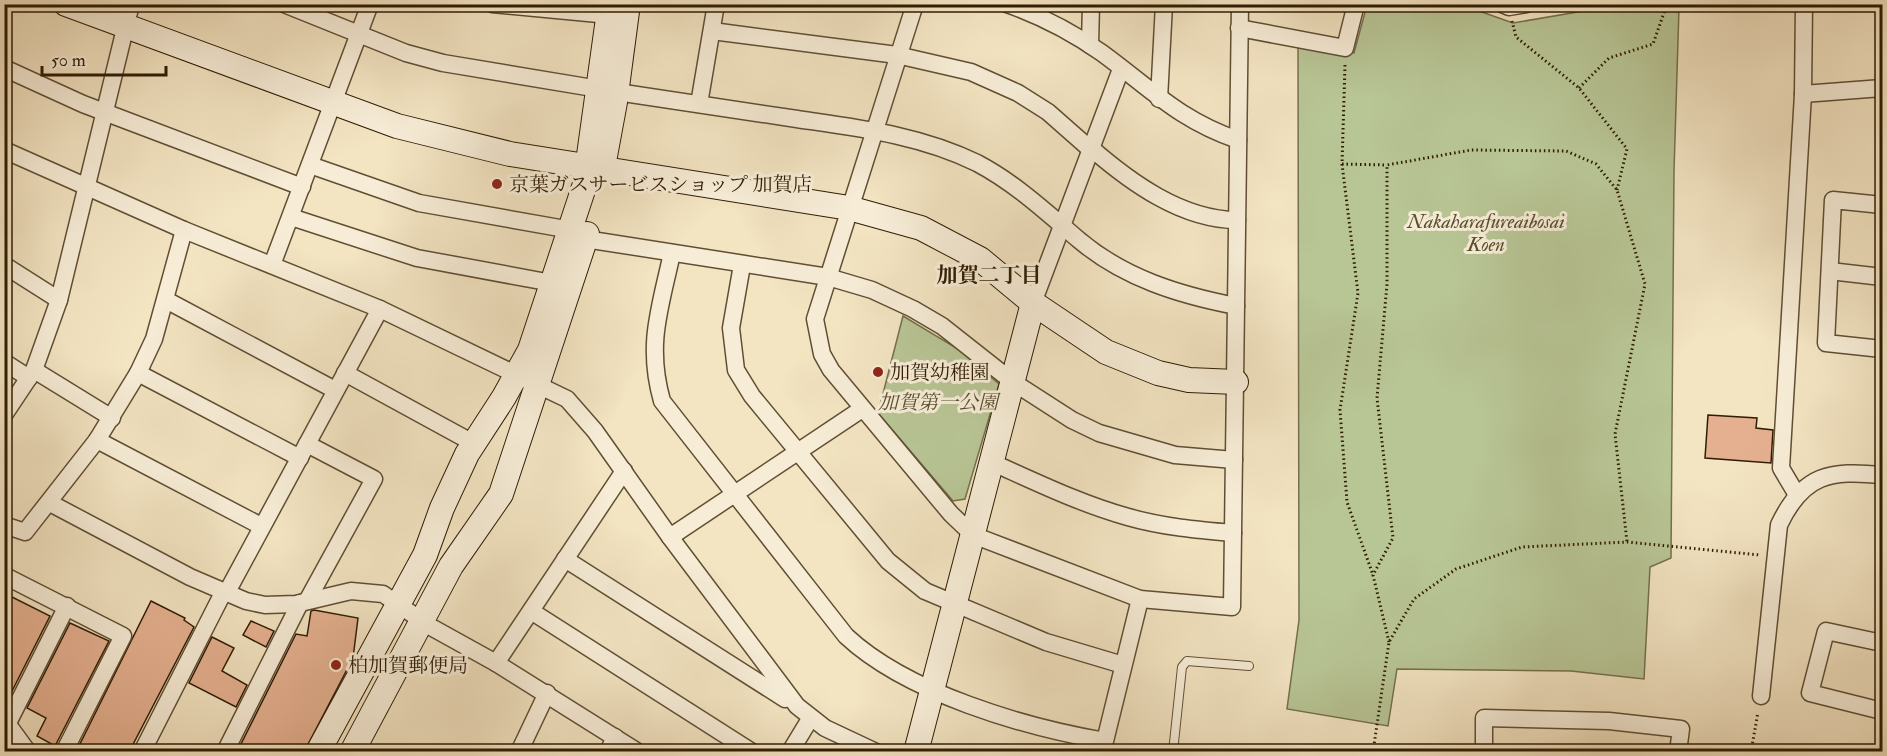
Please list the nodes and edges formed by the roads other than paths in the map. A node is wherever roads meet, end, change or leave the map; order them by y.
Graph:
1 (66, 4) edge
2 (284, 4) edge
3 (370, 4) edge
4 (492, 4) edge
5 (716, 4) edge
6 (915, 4) edge
7 (1007, 4) edge
8 (1091, 4) edge
9 (1164, 4) edge
10 (1240, 4) edge
11 (1356, 4) edge
12 (1527, 4) edge
13 (1804, 4) edge
14 (1506, 5) edge
15 (616, 8) edge
16 (127, 15) edge
17 (1239, 28) junction
18 (712, 31) junction
19 (358, 34) junction
20 (1090, 45) junction
21 (897, 55) junction
22 (4, 68) edge
23 (1121, 69) junction
24 (1882, 88) edge
25 (608, 90) junction
26 (1803, 94) junction
27 (1159, 99) junction
28 (333, 104) junction
29 (699, 104) junction
30 (103, 112) junction
31 (875, 130) junction
32 (1238, 140) junction
33 (1090, 148) junction
34 (4, 150) edge
35 (310, 165) junction
36 (595, 166) junction
37 (302, 187) junction
38 (85, 188) junction
39 (1882, 205) edge
40 (849, 208) junction
41 (291, 217) junction
42 (1237, 220) junction
43 (1062, 224) junction
44 (184, 230) junction
45 (578, 234) junction
46 (672, 253) junction
47 (4, 265) edge
48 (272, 265) junction
49 (742, 265) junction
50 (1830, 271) junction
51 (1882, 276) edge
52 (828, 277) junction
53 (552, 284) junction
54 (59, 300) junction
55 (166, 300) junction
56 (1033, 303) junction
57 (1236, 306) junction
58 (380, 309) junction
59 (1882, 350) edge
60 (4, 362) edge
61 (138, 373) junction
62 (345, 373) junction
63 (32, 374) junction
64 (527, 379) junction
65 (1013, 382) junction
66 (1236, 382) junction
67 (335, 390) junction
68 (862, 409) junction
69 (4, 415) edge
70 (111, 418) junction
71 (97, 440) junction
72 (475, 444) junction
73 (303, 451) junction
74 (799, 452) junction
75 (1234, 460) junction
76 (991, 462) junction
77 (624, 471) junction
78 (1882, 476) edge
79 (733, 495) junction
80 (1797, 495) junction
81 (50, 502) junction
82 (4, 525) edge
83 (261, 526) junction
84 (1233, 533) junction
85 (973, 535) junction
86 (670, 537) junction
87 (565, 559) junction
88 (4, 582) edge
89 (225, 591) junction
90 (1140, 598) junction
91 (303, 602) junction
92 (398, 604) junction
93 (952, 605) junction
94 (67, 606) junction
95 (531, 611) junction
96 (422, 621) junction
97 (1882, 643) edge
98 (496, 663) junction
99 (1123, 665) junction
100 (1249, 666) dead end
101 (932, 688) junction
102 (547, 693) junction
103 (1761, 696) road end
104 (797, 706) junction
105 (1882, 711) edge
106 (338, 715) junction
107 (810, 719) junction
108 (6, 721) edge
109 (365, 727) junction
110 (611, 744) edge
111 (1104, 746) edge
112 (28, 752) edge
113 (64, 752) edge
114 (142, 752) edge
115 (225, 752) edge
116 (318, 752) edge
117 (352, 752) edge
118 (519, 752) edge
119 (638, 752) edge
120 (752, 752) edge
121 (790, 752) edge
122 (876, 752) edge
123 (916, 752) edge
124 (1173, 752) edge
125 (1484, 752) edge
126 (1678, 752) edge

1 - 16 street
2 - 19 street
3 - 19 street
4 - 15 street
5 - 18 street
6 - 21 street
7 - 20 street
8 - 20 street
9 - 27 street
10 - 17 street
11 - 17 street
12 - 14 street
13 - 26 street
15 - 25 street
16 - 28 street
16 - 30 street
17 - 32 street
18 - 21 street
18 - 29 street
19 - 25 street
19 - 28 street
20 - 23 street
21 - 31 street
21 - 33 street
22 - 30 street
23 - 27 street
23 - 33 street
24 - 26 street
25 - 29 street
25 - 36 street
26 - 80 street
27 - 32 street
28 - 35 street
28 - 36 street
29 - 31 street
30 - 37 street
30 - 38 street
31 - 40 street
31 - 43 street
32 - 42 street
33 - 42 street
33 - 43 street
34 - 38 street
35 - 37 street
35 - 45 street
36 - 40 street
36 - 45 street
37 - 41 street
38 - 44 street
38 - 54 street
39 - 50 street
40 - 52 street
40 - 56 street
41 - 48 street
41 - 53 street
42 - 57 street
43 - 56 street
43 - 57 street
44 - 48 street
44 - 55 street
45 - 46 street
45 - 53 street
45 - 64 street
46 - 49 street
46 - 79 street
47 - 54 street
48 - 58 street
49 - 52 street
49 - 74 street
50 - 51 street
50 - 59 street
52 - 65 street
52 - 68 street
53 - 64 street
54 - 63 street
55 - 61 street
55 - 67 street
56 - 65 street
56 - 66 street
57 - 66 street
58 - 62 street
58 - 64 street
60 - 63 street
61 - 70 street
61 - 73 street
62 - 67 street
62 - 72 street
63 - 69 street
63 - 70 street
64 - 72 street
64 - 77 street
64 - 96 street
65 - 75 street
65 - 76 street
66 - 75 street
67 - 73 street
68 - 74 street
68 - 85 street
70 - 71 street
71 - 81 street
71 - 83 street
72 - 92 street
73 - 83 street
73 - 91 street
74 - 79 street
74 - 93 street
75 - 84 street
76 - 84 street
76 - 85 street
77 - 86 street
77 - 87 street
78 - 80 street
79 - 86 street
79 - 101 street
80 - 103 street
81 - 82 street
81 - 89 street
83 - 89 street
84 - 90 street
85 - 90 street
85 - 93 street
86 - 104 street
87 - 95 street
87 - 104 street
88 - 94 street
89 - 91 street
89 - 114 street
90 - 99 street
91 - 92 street
91 - 115 street
92 - 96 street
92 - 106 street
93 - 99 street
93 - 101 street
94 - 108 street
94 - 113 street
95 - 98 street
95 - 120 street
96 - 98 street
96 - 109 street
97 - 105 street
98 - 102 street
99 - 111 street
100 - 124 lane
101 - 111 street
101 - 123 street
102 - 110 street
102 - 118 street
104 - 107 street
106 - 109 street
106 - 116 street
107 - 121 street
107 - 122 street
108 - 112 street
109 - 117 street
110 - 119 street
125 - 126 street

